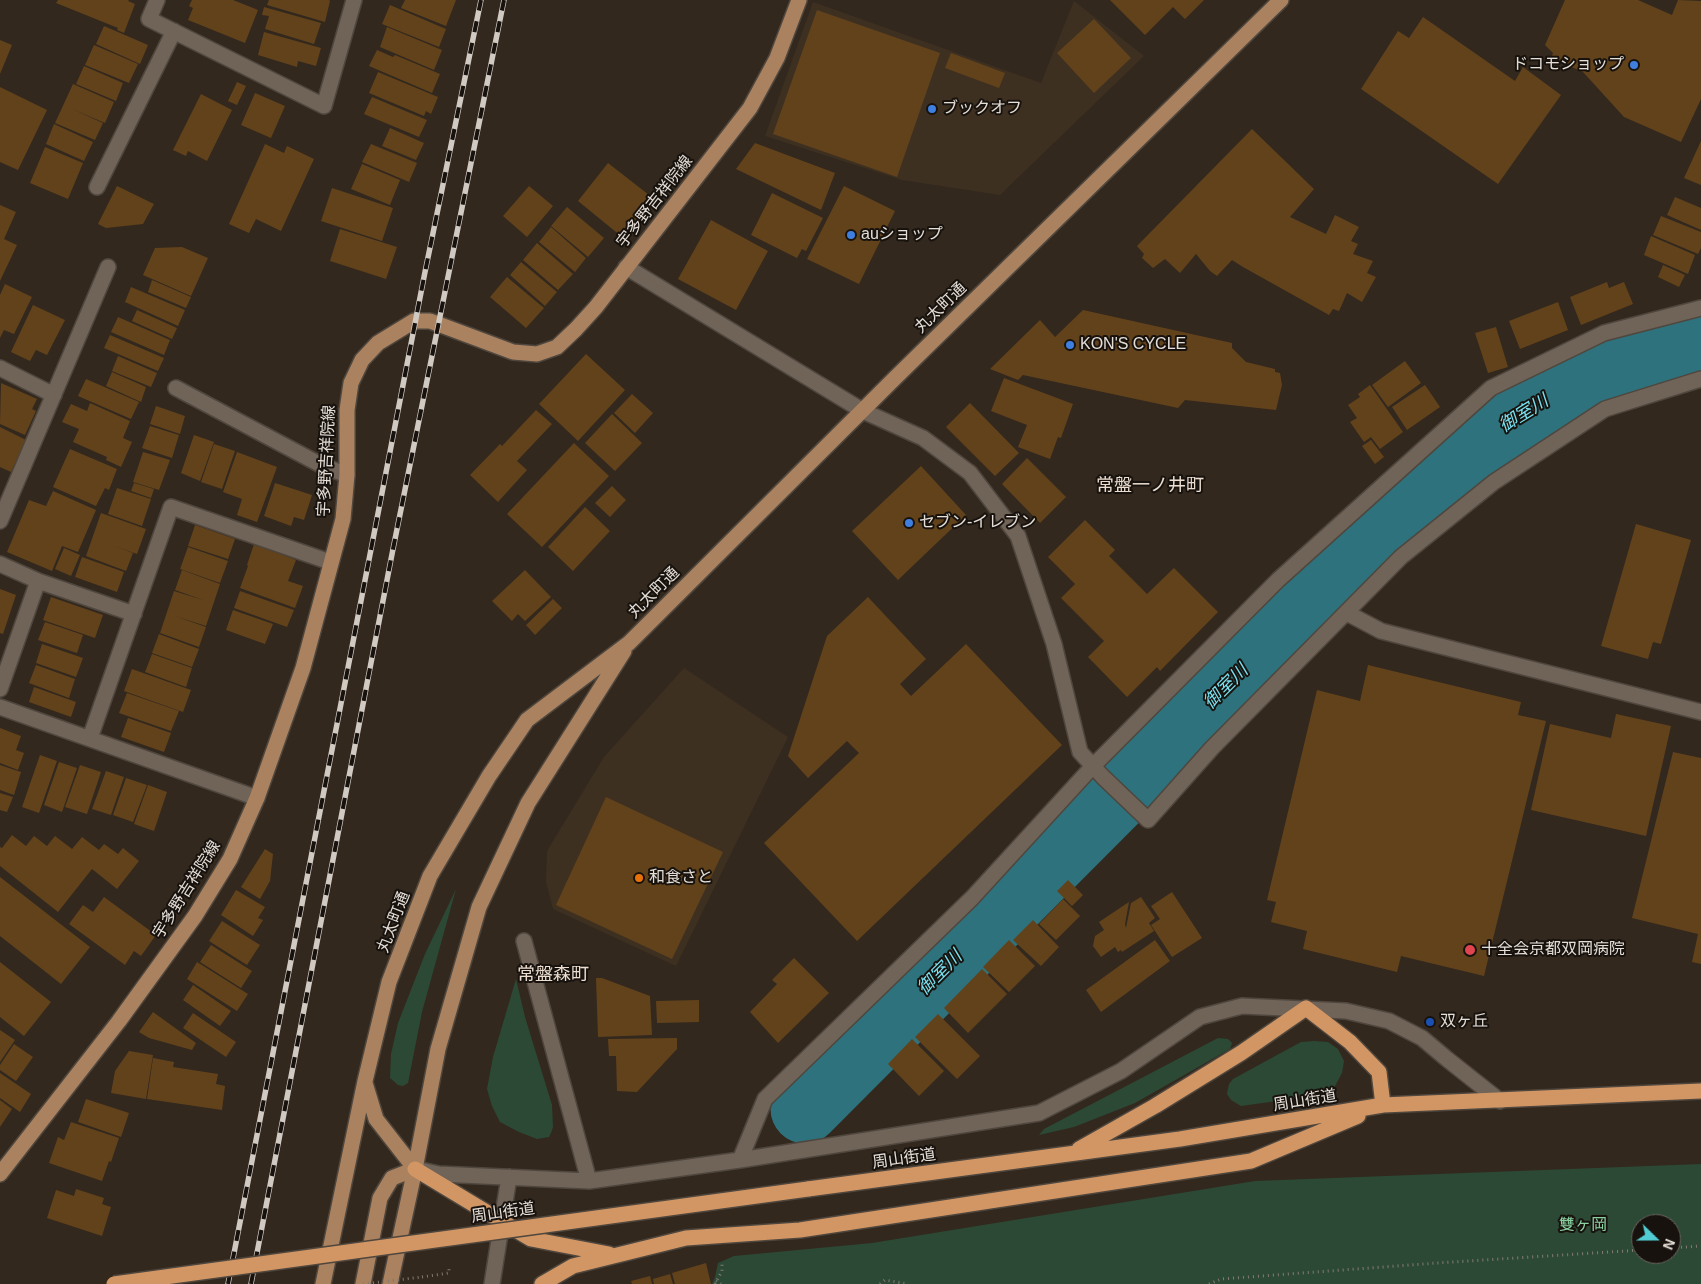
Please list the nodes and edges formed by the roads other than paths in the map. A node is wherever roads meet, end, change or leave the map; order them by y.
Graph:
1 (157, 0) edge
2 (354, 0) edge
3 (799, 0) edge
4 (1281, 0) edge
5 (174, 31) junction
6 (97, 186) dead end
7 (108, 267) dead end
8 (626, 267) junction
9 (1701, 308) edge
10 (0, 368) edge
11 (1701, 379) edge
12 (176, 388) dead end
13 (54, 395) junction
14 (863, 411) junction
15 (347, 475) junction
16 (0, 521) edge
17 (330, 562) junction
18 (0, 564) edge
19 (38, 581) junction
20 (1346, 613) junction
21 (134, 614) junction
22 (629, 643) junction
23 (0, 690) edge
24 (0, 707) edge
25 (1701, 712) edge
26 (90, 738) junction
27 (1093, 766) junction
28 (257, 798) junction
29 (524, 941) dead end
30 (1306, 1008) junction
31 (364, 1081) junction
32 (1701, 1091) edge
33 (1500, 1101) junction
34 (1383, 1105) junction
35 (1072, 1154) junction
36 (740, 1160) junction
37 (415, 1169) junction
38 (0, 1174) edge
39 (509, 1178) junction
40 (589, 1181) junction
41 (502, 1222) junction
42 (615, 1255) junction
43 (114, 1284) edge
44 (323, 1284) edge
45 (363, 1284) edge
46 (390, 1284) edge
47 (492, 1284) edge
48 (542, 1284) edge

1 - 5 street
2 - 5 street
3 - 8 main road, 宇多野吉祥院線
4 - 14 main road, 丸太町通
5 - 6 street
7 - 13 street
8 - 14 street
8 - 15 main road, 宇多野吉祥院線
9 - 27 street
10 - 13 street
11 - 20 street
12 - 15 street
13 - 16 street
14 - 22 main road, 丸太町通
14 - 27 street
15 - 17 main road, 宇多野吉祥院線
17 - 21 street
17 - 28 main road, 宇多野吉祥院線
18 - 19 street
19 - 21 street
19 - 23 street
20 - 25 street
20 - 27 street
21 - 26 street
22 - 31 main road, 丸太町通
22 - 37 main road, 丸太町通
24 - 26 street
26 - 28 street
27 - 36 street
28 - 38 main road, 宇多野吉祥院線
29 - 40 street
30 - 33 street
30 - 34 highway
30 - 35 highway
30 - 36 street
31 - 37 main road
31 - 44 main road, 丸太町通
32 - 33 highway, 周山街道
33 - 34 highway, 周山街道
34 - 35 highway, 周山街道
34 - 42 highway
35 - 43 highway, 周山街道, bridge
36 - 40 street
37 - 39 street
37 - 41 highway
37 - 45 main road
37 - 46 main road, 丸太町通
39 - 40 street
39 - 41 street
41 - 42 highway
41 - 47 street
42 - 48 highway

